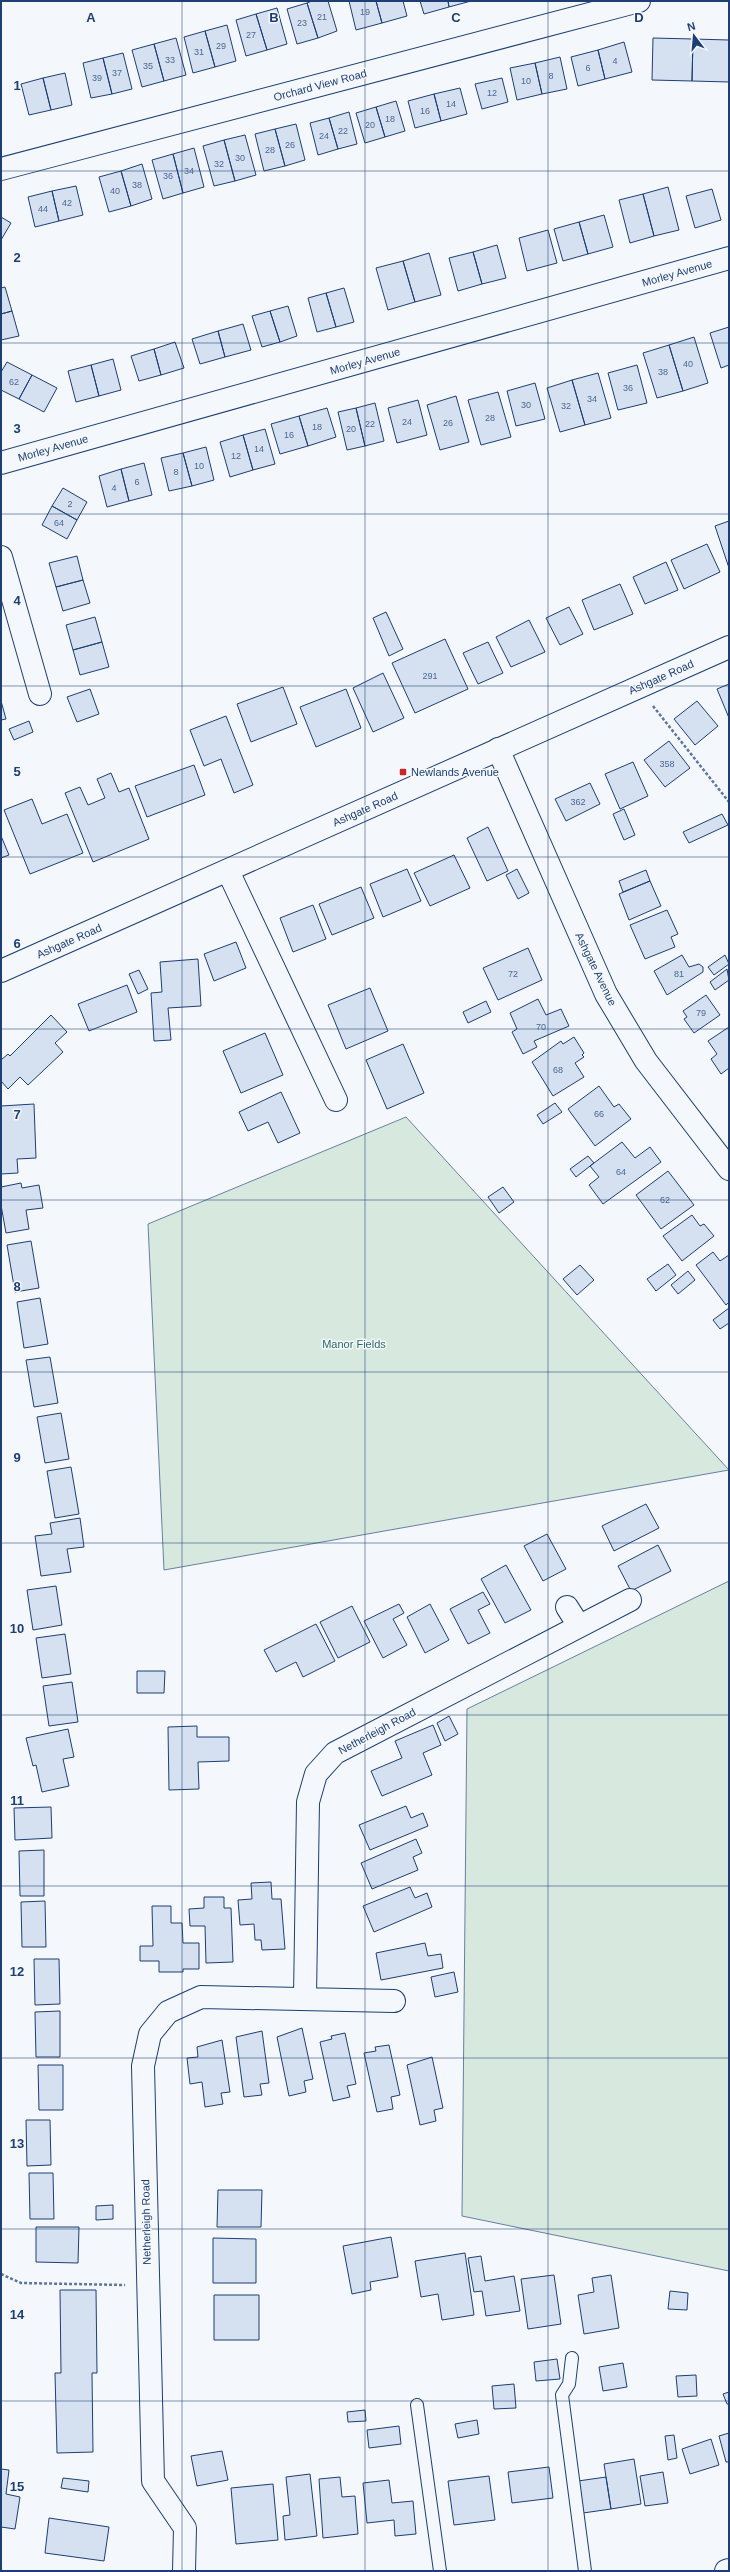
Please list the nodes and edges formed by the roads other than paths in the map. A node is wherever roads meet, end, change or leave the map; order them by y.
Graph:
1 (639, 1) edge
2 (1, 168) edge
3 (729, 258) edge
4 (1, 463) edge
5 (1, 557) edge
6 (729, 647) edge
7 (40, 694) dead end
8 (498, 749) junction
9 (228, 871) junction
10 (1, 971) edge
11 (336, 1100) dead end
12 (729, 1169) edge
13 (630, 1600) dead end
14 (566, 1607) dead end
15 (580, 1626) junction
16 (305, 1997) junction
17 (394, 2001) dead end
18 (572, 2358) dead end
19 (417, 2405) dead end
20 (184, 2571) edge
21 (440, 2571) edge
22 (585, 2571) edge

1 - 2 street, Orchard View Road
3 - 4 street, Morley Avenue
5 - 7 street
6 - 8 street, Ashgate Road
8 - 9 street, Ashgate Road
8 - 12 street, Ashgate Avenue
9 - 10 street, Ashgate Road
9 - 11 street
13 - 15 street, Netherleigh Road
14 - 15 street
15 - 16 street, Netherleigh Road
16 - 17 street, Netherleigh Road
16 - 20 street, Netherleigh Road
18 - 22 lane
19 - 21 lane

